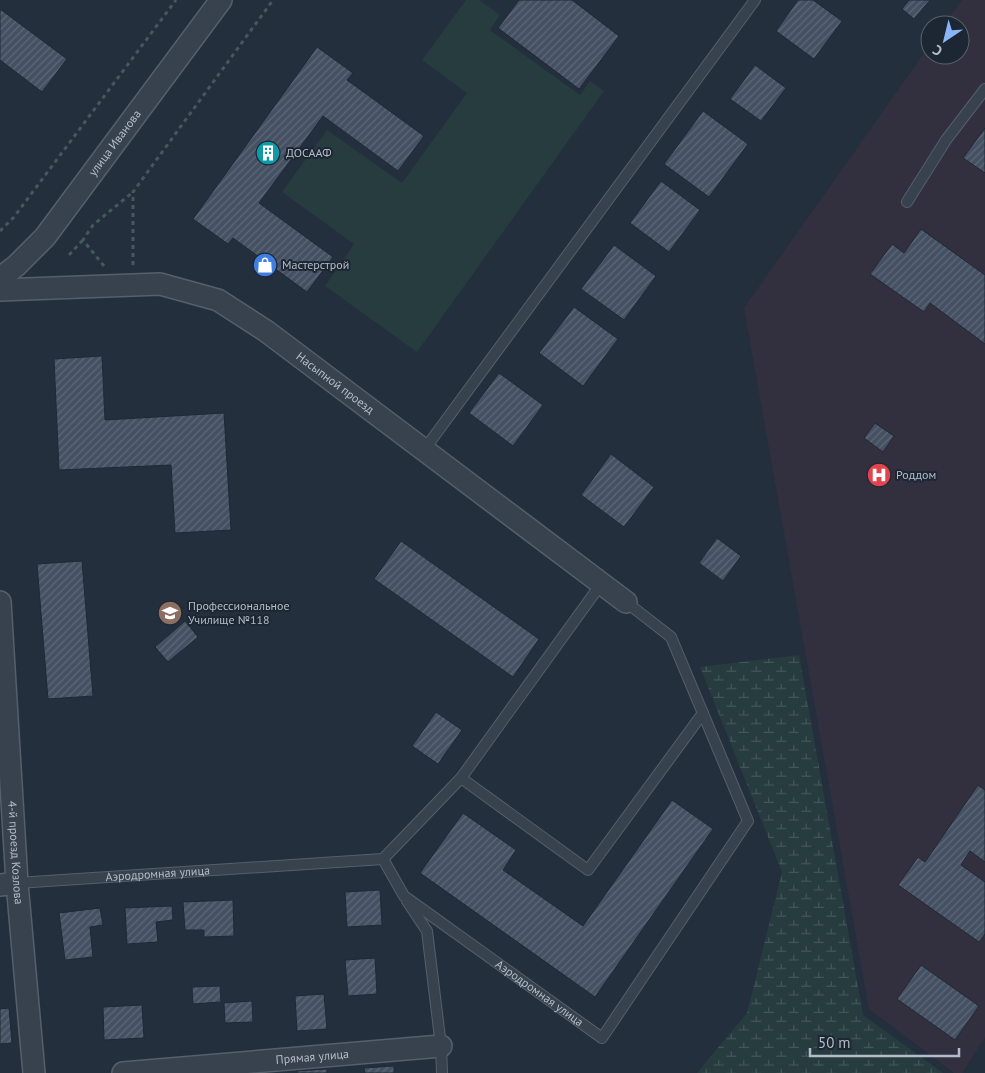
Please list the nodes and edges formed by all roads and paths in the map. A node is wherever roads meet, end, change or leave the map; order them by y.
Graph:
1 (176, 0) edge
2 (273, 0) edge
3 (755, 0) edge
4 (214, 2) edge
5 (985, 89) edge
6 (134, 192) junction
7 (907, 202) dead end
8 (0, 231) edge
9 (82, 240) junction
10 (69, 255) dead end
11 (0, 278) edge
12 (127, 285) junction
13 (0, 290) edge
14 (424, 450) junction
15 (601, 584) junction
16 (0, 602) edge
17 (626, 602) joint
18 (703, 713) junction
19 (461, 778) junction
20 (6, 790) edge
21 (383, 859) junction
22 (9, 884) edge
23 (404, 896) junction
24 (441, 1046) junction
25 (34, 1073) edge
26 (123, 1073) edge
27 (442, 1073) edge

1 - 8 path
2 - 6 path
3 - 14 lane
4 - 11 street, улица Иванова
5 - 7 lane
6 - 9 path
6 - 12 path
9 - 10 path
9 - 12 path
12 - 13 street, Насыпной проезд
12 - 14 street, Насыпной проезд
14 - 15 street, Насыпной проезд
15 - 17 street, Насыпной проезд
15 - 19 lane
16 - 20 street, 4-й проезд Козлова
17 - 18 lane, Аэродромная улица
18 - 19 lane
18 - 23 lane, Аэродромная улица
19 - 21 lane
20 - 22 street, 4-й проезд Козлова
21 - 22 lane, Аэродромная улица
21 - 23 lane, Аэродромная улица
22 - 25 street, 4-й проезд Козлова
23 - 24 lane
24 - 26 street, Прямая улица
24 - 27 lane

